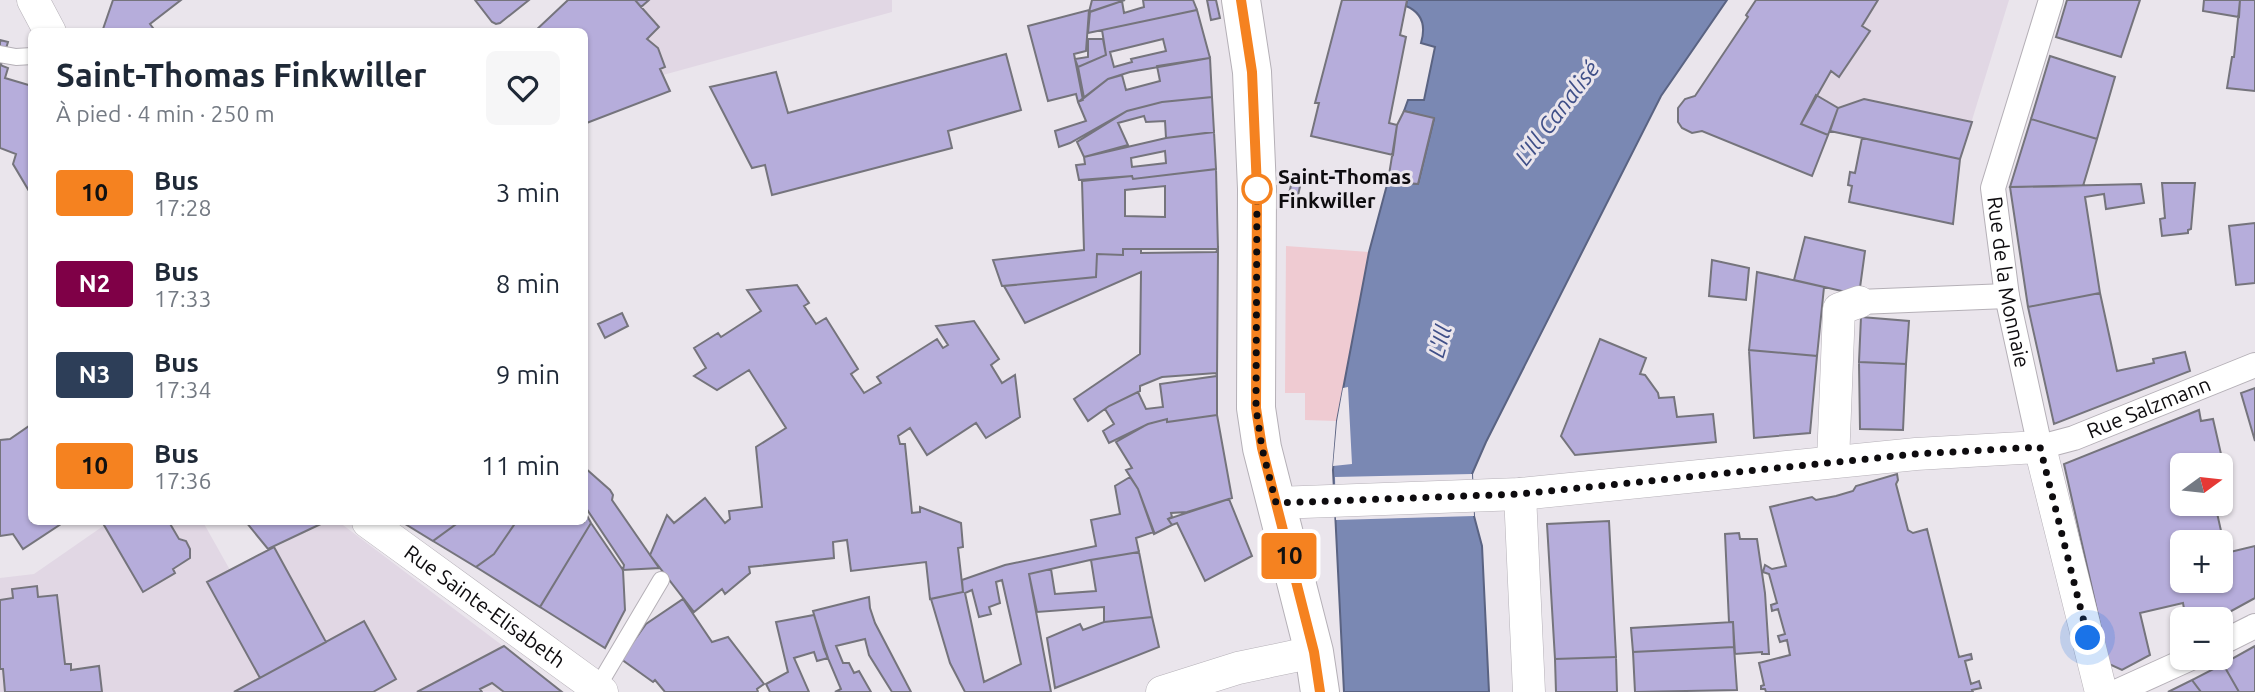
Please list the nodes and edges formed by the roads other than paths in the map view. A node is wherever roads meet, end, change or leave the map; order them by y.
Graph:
1 (33, 0) edge
2 (1241, 0) edge
3 (2051, 0) edge
4 (48, 28) edge
5 (0, 54) edge
6 (28, 56) edge
7 (2007, 296) junction
8 (1859, 302) joint
9 (2255, 365) edge
10 (2040, 447) junction
11 (1833, 462) junction
12 (1511, 494) junction
13 (1276, 503) junction
14 (375, 525) edge
15 (661, 580) dead end
16 (2255, 626) edge
17 (2233, 637) edge
18 (1314, 652) junction
19 (2170, 668) edge
20 (599, 690) edge
21 (1167, 690) edge
22 (1321, 692) edge
23 (1529, 692) edge
24 (2101, 692) edge
25 (2116, 692) edge

1 - 4 street
2 - 13 street
3 - 7 street, Rue de la Monnaie
5 - 6 lane
7 - 8 street
7 - 10 street, Rue de la Monnaie
8 - 11 street
9 - 10 street, Rue Salzmann
10 - 11 street
10 - 24 street
11 - 12 street
12 - 13 street
12 - 23 street
13 - 18 street
14 - 20 street, Rue Sainte-Elisabeth
15 - 20 lane
16 - 17 street
18 - 21 street
18 - 22 street
19 - 25 street

